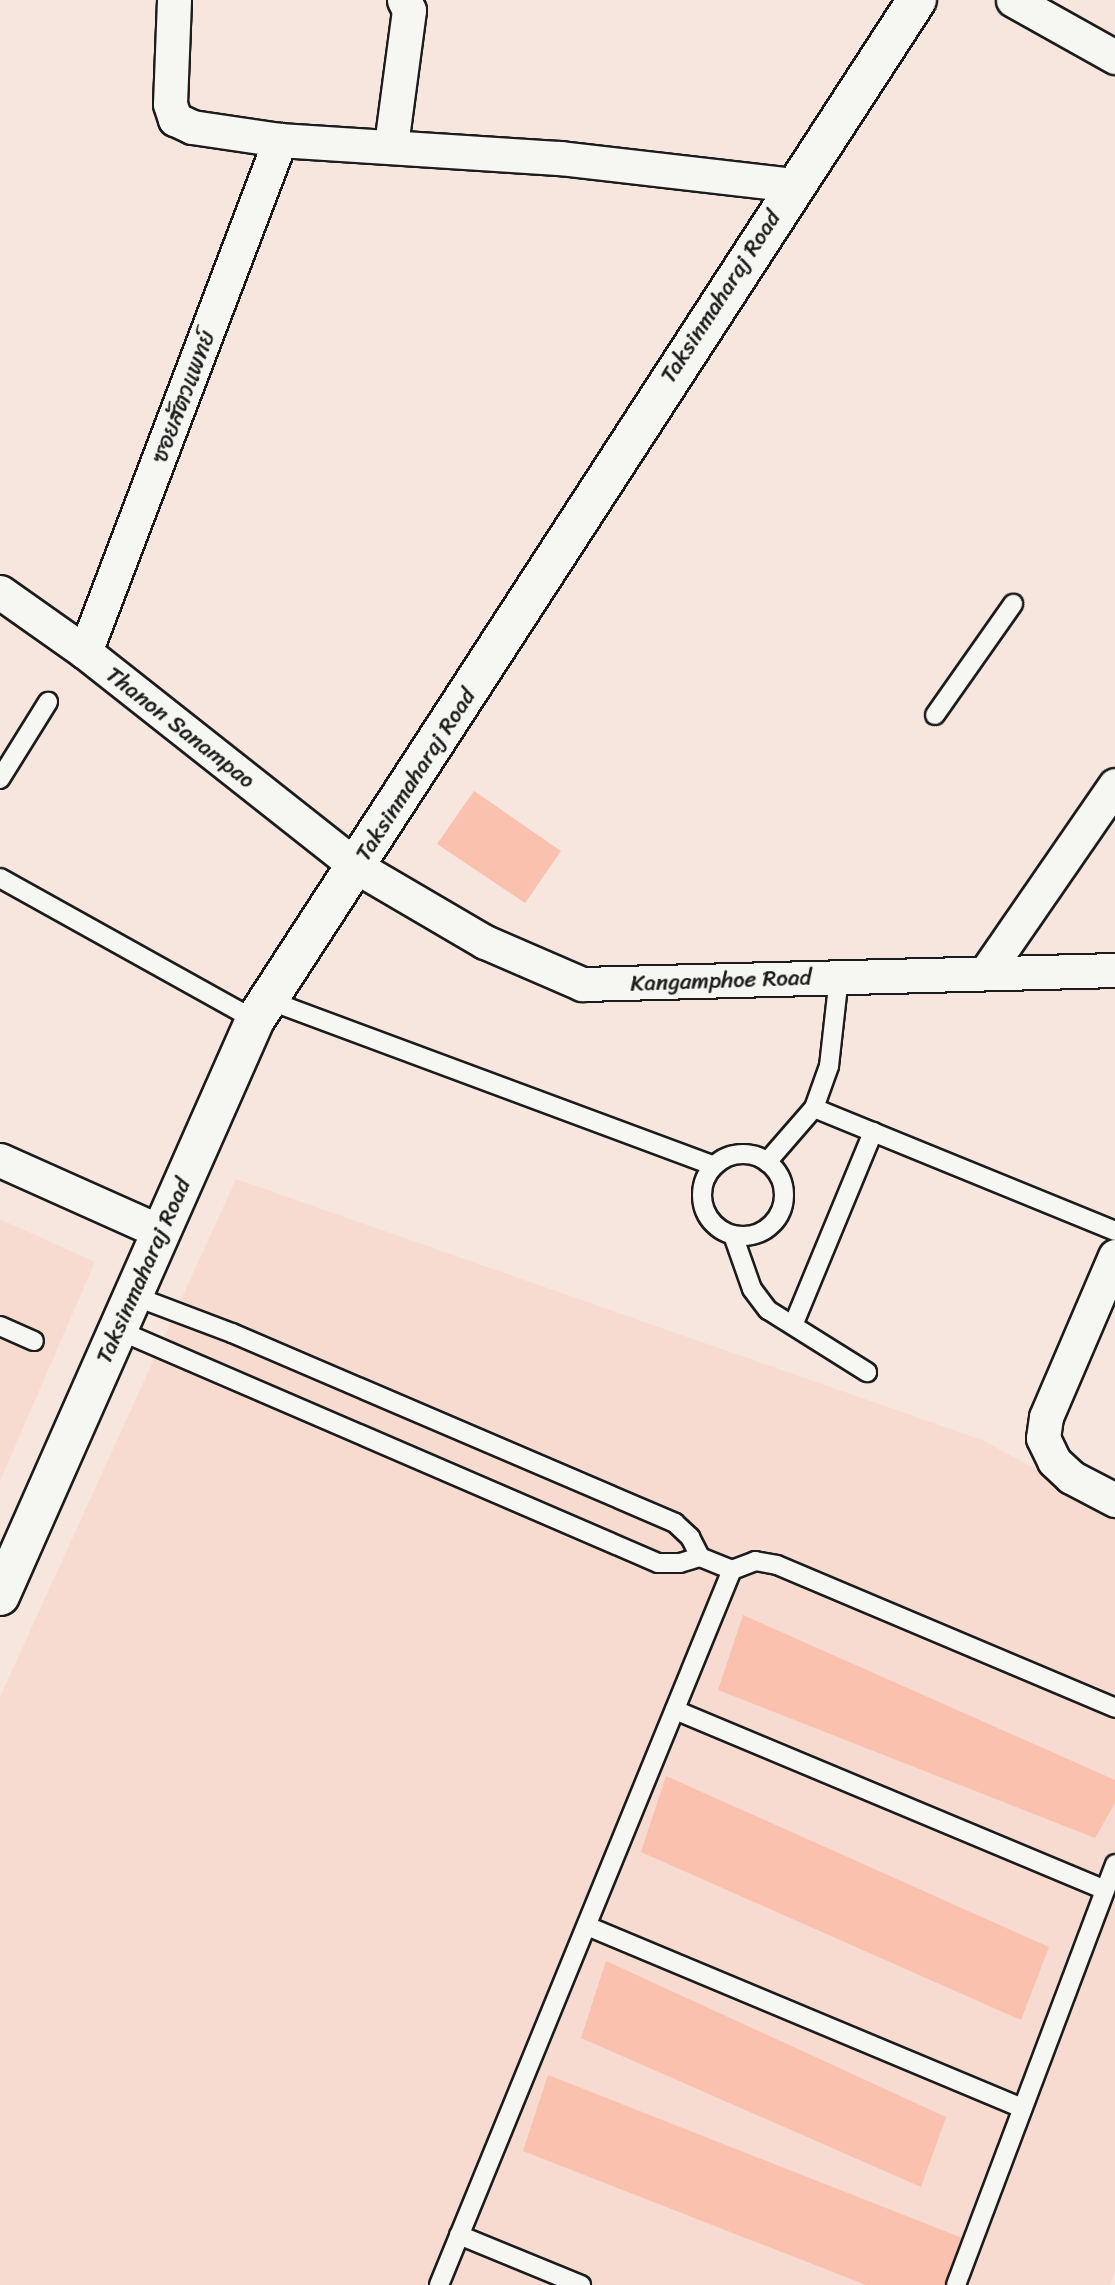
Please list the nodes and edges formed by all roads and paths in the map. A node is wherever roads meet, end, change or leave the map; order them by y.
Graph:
1 (174, 0) edge
2 (404, 0) edge
3 (917, 0) edge
4 (1013, 0) edge
5 (1115, 57) edge
6 (280, 140) junction
7 (391, 145) junction
8 (793, 185) junction
9 (0, 592) edge
10 (1013, 604) dead end
11 (85, 652) junction
12 (48, 702) dead end
13 (935, 715) dead end
14 (0, 779) edge
15 (1115, 785) edge
16 (357, 867) junction
17 (0, 878) edge
18 (1115, 970) edge
19 (986, 972) junction
20 (839, 977) junction
21 (262, 1010) junction
22 (814, 1108) junction
23 (873, 1132) junction
24 (0, 1160) edge
25 (767, 1162) junction
26 (714, 1166) junction
27 (1115, 1231) edge
28 (161, 1232) junction
29 (733, 1235) junction
30 (1115, 1256) edge
31 (134, 1296) junction
32 (794, 1323) junction
33 (0, 1326) edge
34 (118, 1330) junction
35 (34, 1341) dead end
36 (867, 1372) dead end
37 (1115, 1500) edge
38 (700, 1557) junction
39 (732, 1570) junction
40 (0, 1596) edge
41 (1115, 1708) edge
42 (675, 1710) junction
43 (1115, 1864) edge
44 (1105, 1889) junction
45 (587, 1926) junction
46 (1023, 2108) junction
47 (459, 2235) junction
48 (439, 2285) edge
49 (581, 2285) edge
50 (956, 2285) edge

1 - 6 street
2 - 7 street
3 - 8 street, Taksinmaharaj Road
4 - 5 street
6 - 7 street
6 - 11 street, ซอยสัตวแพทย์
7 - 8 street
8 - 16 street, Taksinmaharaj Road
9 - 11 street, Thanon Sanampao
10 - 13 lane
11 - 16 street, Thanon Sanampao
12 - 14 lane
15 - 19 street
16 - 20 street, Kangamphoe Road
16 - 21 street, Taksinmaharaj Road
17 - 21 lane
18 - 19 street, Kangamphoe Road
19 - 20 street, Kangamphoe Road
20 - 22 lane
21 - 26 lane
21 - 28 street, Taksinmaharaj Road
22 - 23 lane
22 - 25 lane
23 - 27 lane
23 - 32 lane
24 - 28 street
25 - 26 lane
25 - 29 lane
26 - 29 lane
28 - 31 street, Taksinmaharaj Road
29 - 32 lane
30 - 37 street
31 - 34 street, Taksinmaharaj Road
31 - 38 lane
32 - 36 lane
33 - 35 lane
34 - 38 lane
34 - 40 street, Taksinmaharaj Road
38 - 39 lane
39 - 41 lane
39 - 42 lane
42 - 44 lane
42 - 45 lane
43 - 44 lane
44 - 46 lane
45 - 46 lane
45 - 47 lane
46 - 50 lane
47 - 48 lane
47 - 49 lane

